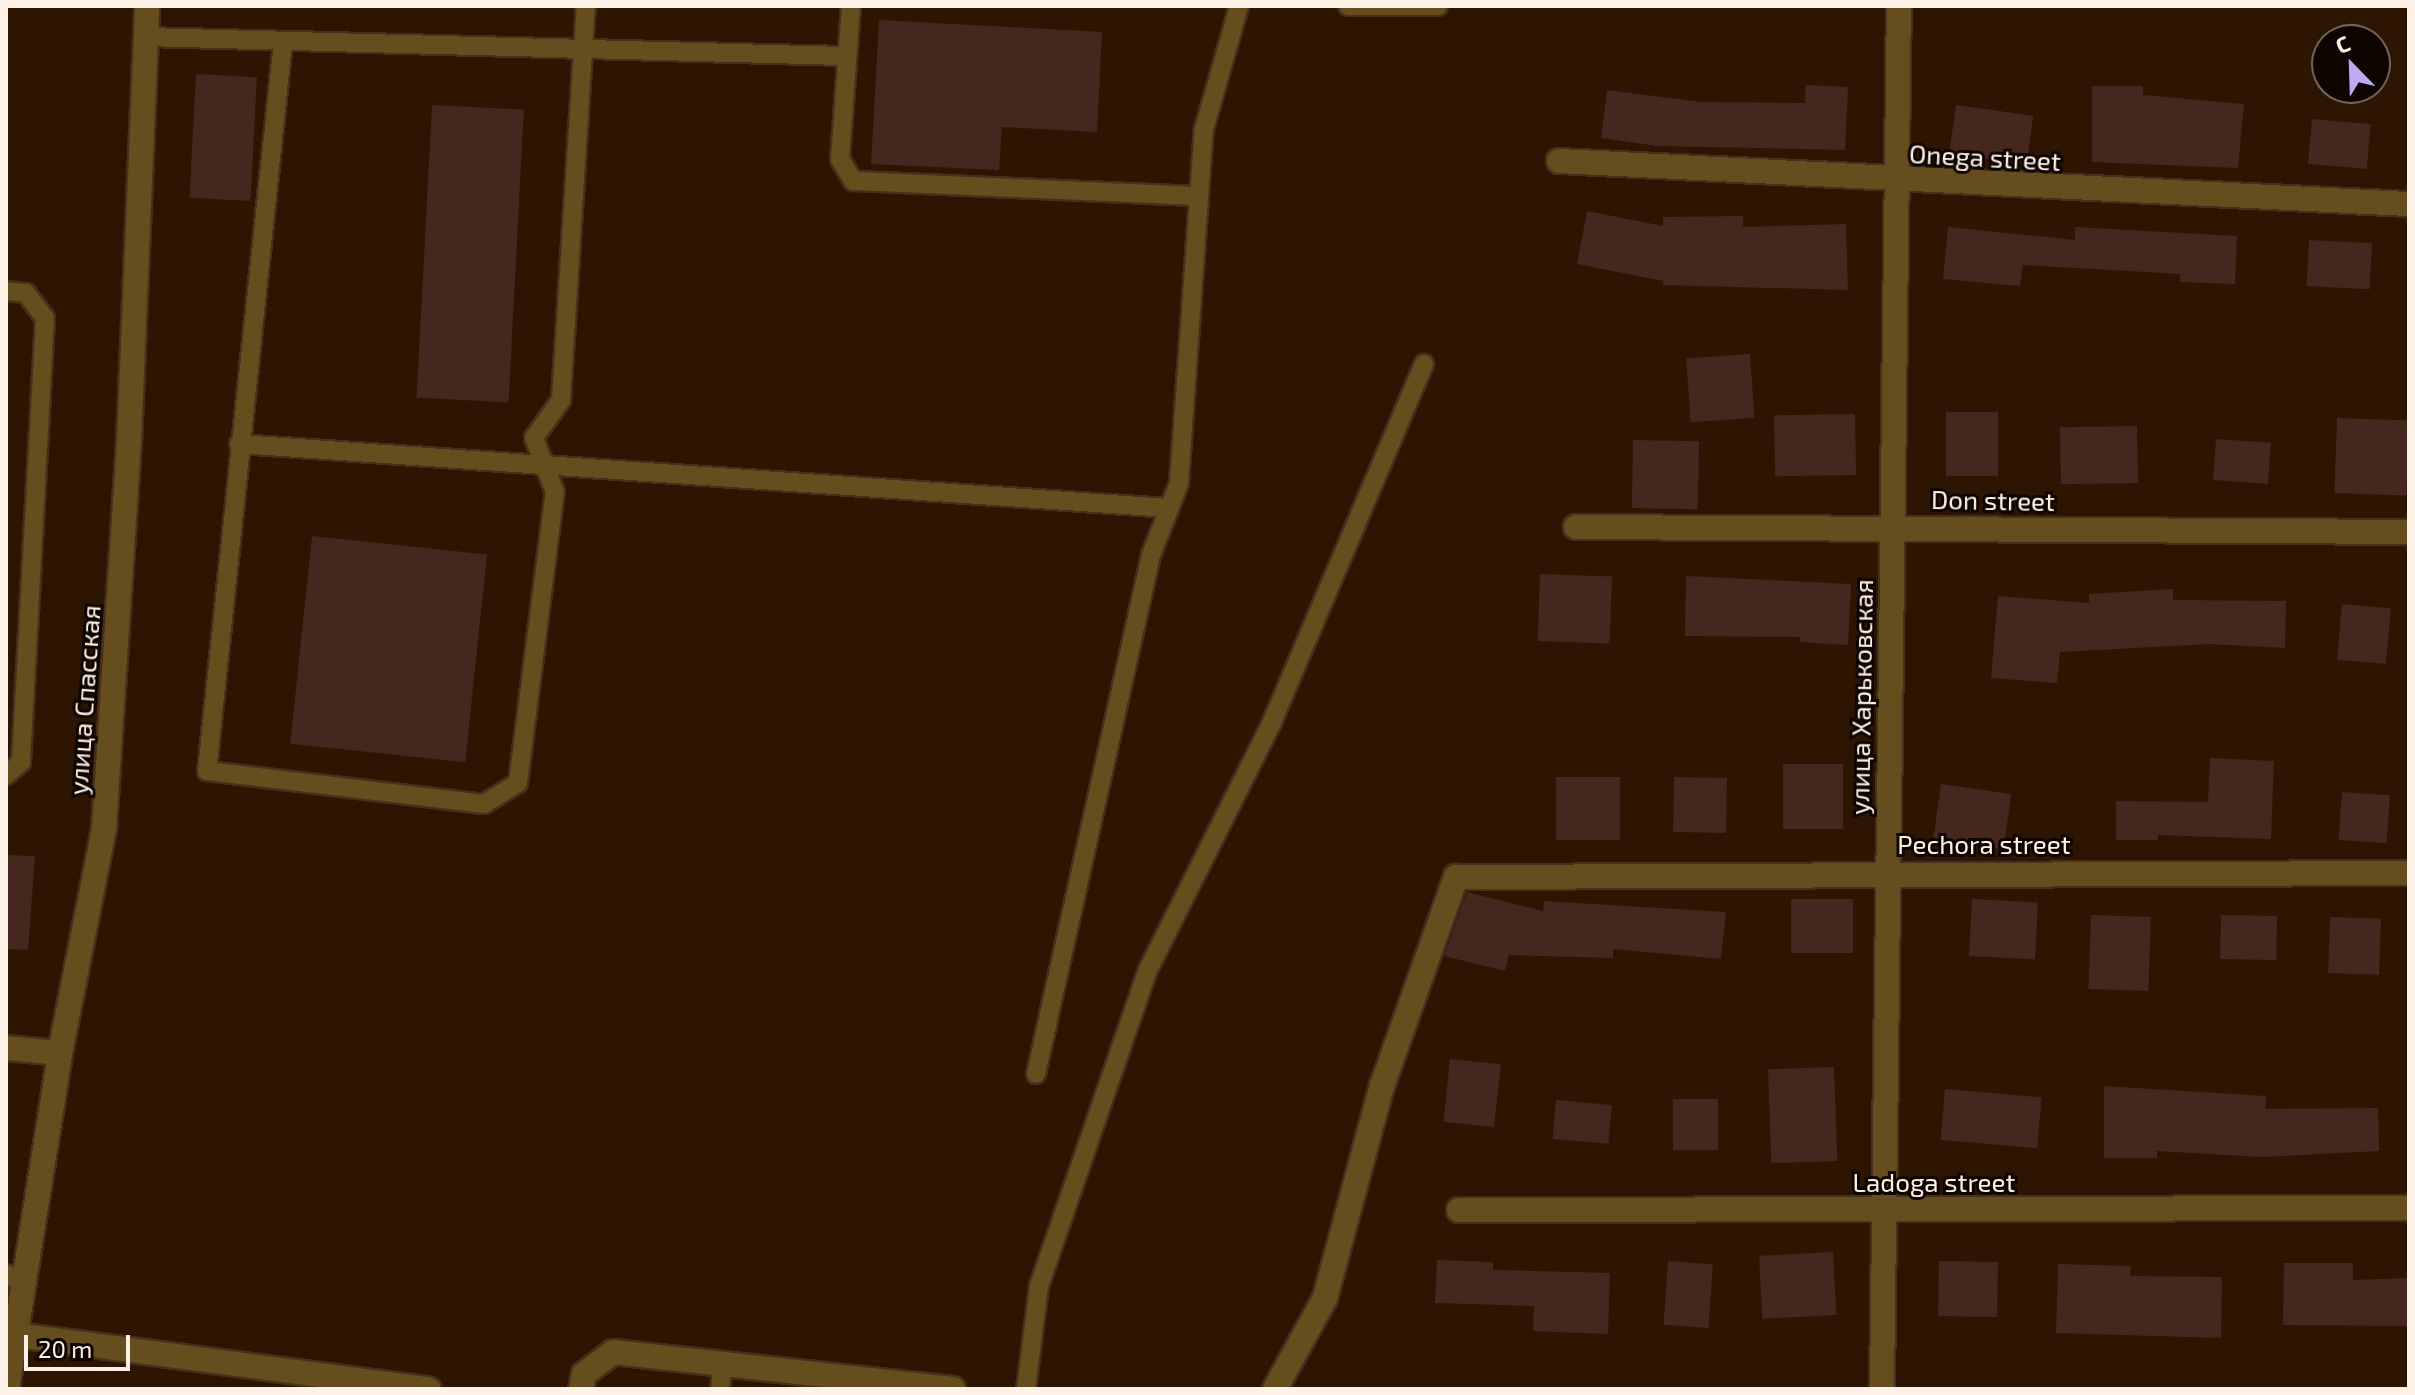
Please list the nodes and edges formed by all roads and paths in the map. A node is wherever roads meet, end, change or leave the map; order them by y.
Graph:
1 (147, 6) edge
2 (586, 6) edge
3 (851, 6) edge
4 (1239, 6) edge
5 (1348, 6) edge
6 (1438, 6) edge
7 (1899, 6) edge
8 (146, 37) junction
9 (283, 42) junction
10 (583, 49) junction
11 (845, 56) junction
12 (1559, 161) dead end
13 (1901, 181) junction
14 (1199, 196) junction
15 (2409, 204) edge
16 (6, 291) edge
17 (1424, 364) dead end
18 (239, 444) junction
19 (545, 466) junction
20 (1169, 508) junction
21 (1576, 527) dead end
22 (1891, 527) junction
23 (2409, 532) edge
24 (6, 775) edge
25 (1887, 872) junction
26 (2409, 873) edge
27 (6, 1048) edge
28 (60, 1053) junction
29 (1036, 1074) dead end
30 (2409, 1208) edge
31 (1459, 1210) dead end
32 (1887, 1210) junction
33 (13, 1278) edge
34 (16, 1335) junction
35 (722, 1377) edge
36 (802, 1382) edge
37 (7, 1389) edge
38 (428, 1389) edge
39 (581, 1389) edge
40 (953, 1389) edge
41 (1026, 1389) edge
42 (1275, 1389) edge
43 (1882, 1389) edge

1 - 8 street, улица Спасская
2 - 10 lane
3 - 11 lane
4 - 14 lane
5 - 6 lane
7 - 13 street, улица Харьковская
8 - 9 lane
8 - 28 street, улица Спасская
9 - 10 lane
9 - 18 lane
10 - 11 lane
10 - 19 lane
11 - 14 lane
12 - 13 street, Onega street
13 - 15 street, Onega street
13 - 22 street, улица Харьковская
14 - 20 lane
16 - 24 lane
17 - 41 lane
18 - 19 lane
18 - 19 lane
19 - 20 lane
20 - 29 lane
21 - 22 street, Don street
22 - 23 street, Don street
22 - 25 street, улица Харьковская
25 - 26 street, Pechora street
25 - 32 street, улица Харьковская
25 - 42 street, Pechora street
27 - 28 street
28 - 33 street, улица Спасская
30 - 32 street, Ladoga street
31 - 32 street, Ladoga street
32 - 43 street, улица Харьковская
33 - 34 street, улица Спасская
34 - 37 street, улица Спасская
34 - 38 street
35 - 36 street
35 - 39 street
36 - 40 street

